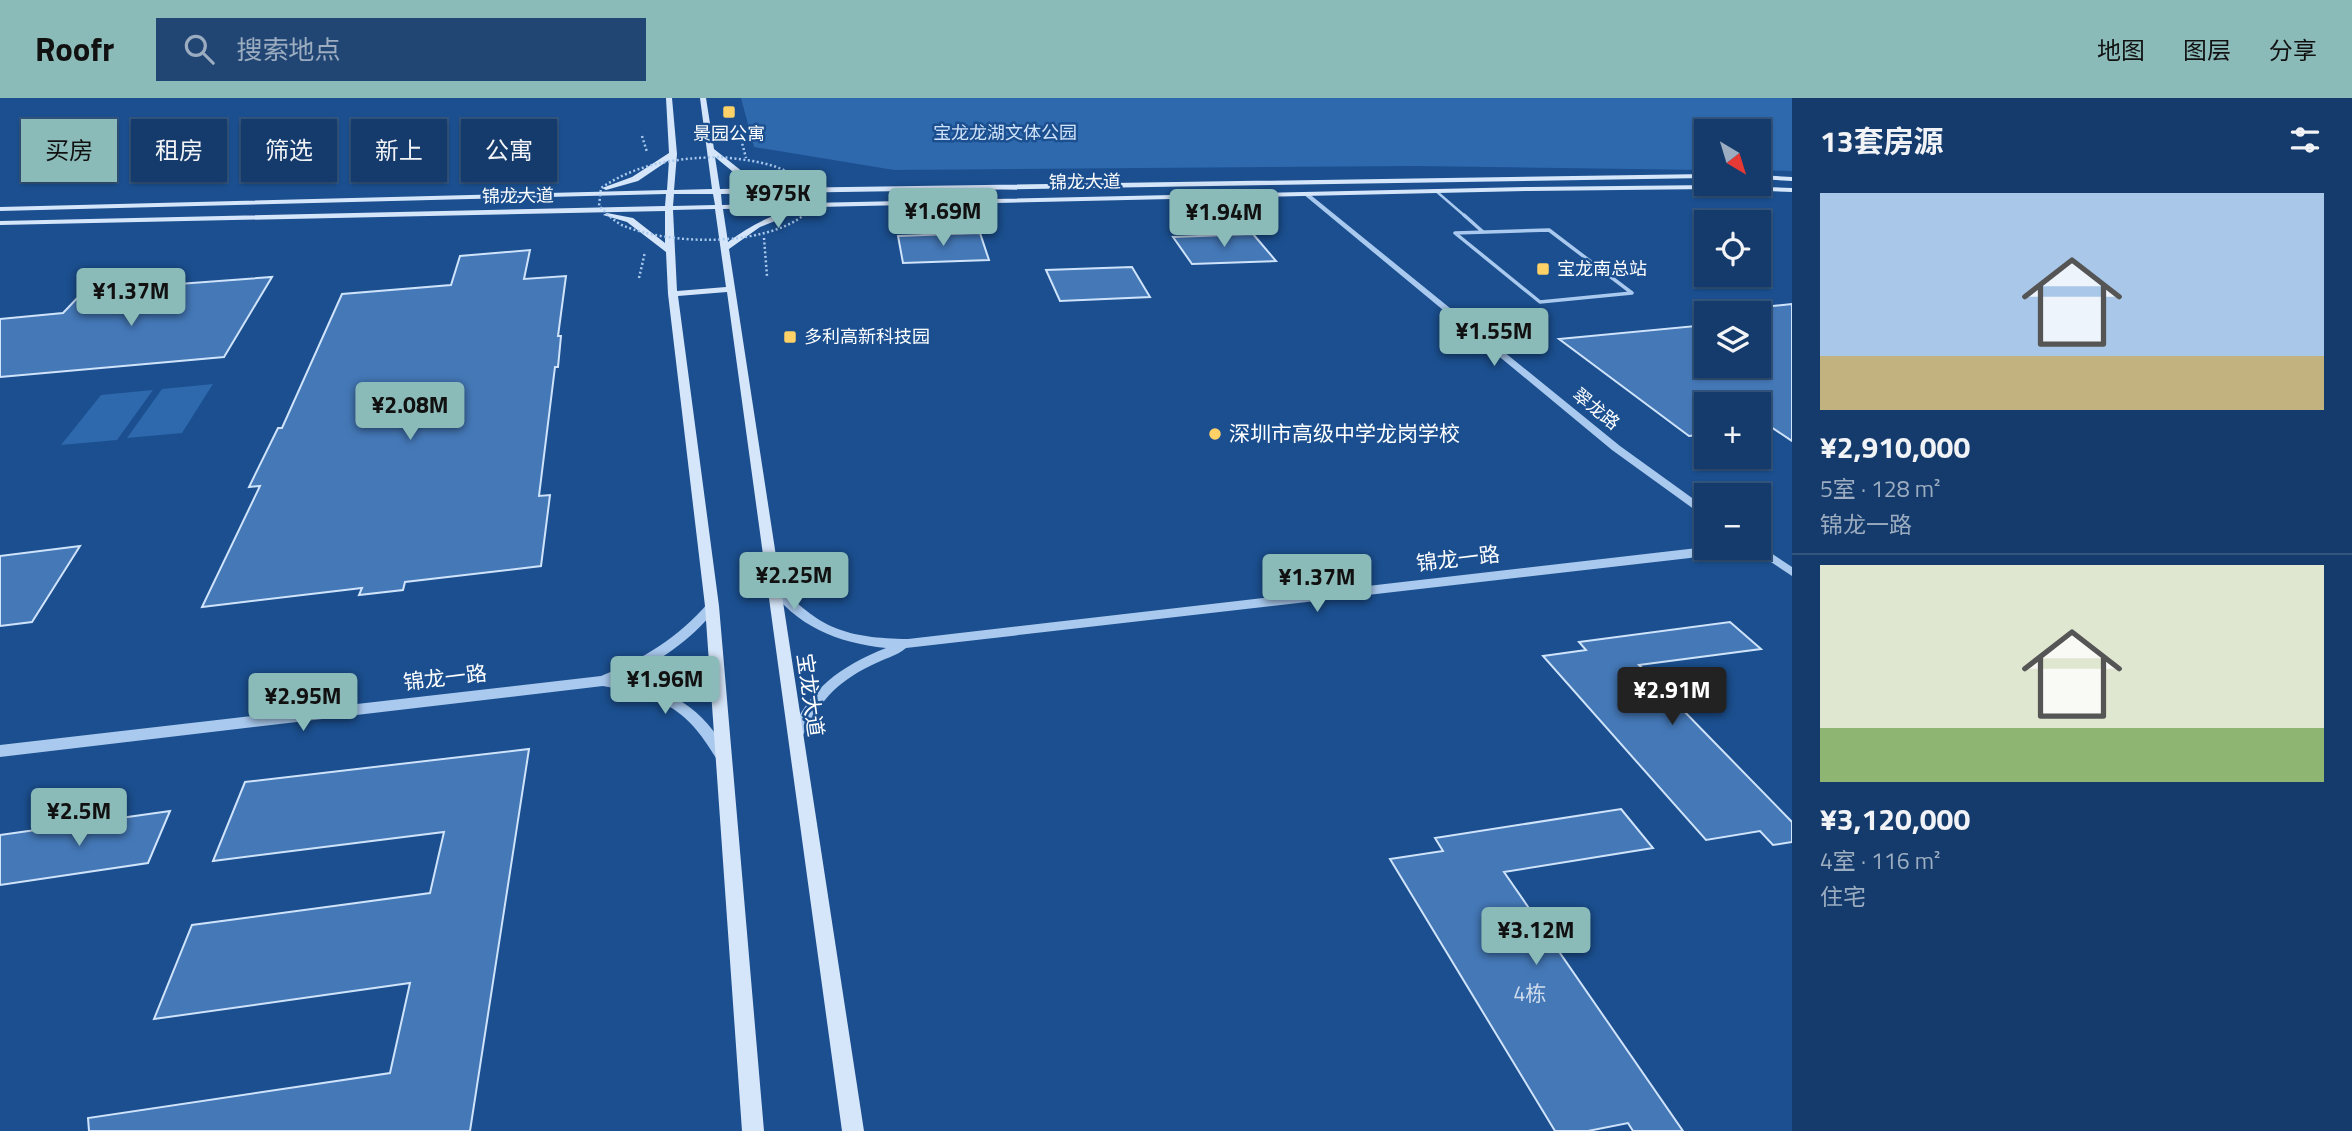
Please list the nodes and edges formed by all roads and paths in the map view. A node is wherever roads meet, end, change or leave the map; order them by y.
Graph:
1 (669, 98) edge
2 (703, 98) edge
3 (740, 135) dead end
4 (712, 151) junction
5 (673, 154) junction
6 (747, 161) junction
7 (1694, 176) edge
8 (1771, 178) edge
9 (1792, 179) edge
10 (1792, 190) edge
11 (716, 191) junction
12 (823, 191) junction
13 (1436, 191) junction
14 (669, 192) junction
15 (1305, 194) junction
16 (562, 195) junction
17 (828, 204) junction
18 (719, 206) junction
19 (0, 209) edge
20 (668, 209) junction
21 (564, 210) junction
22 (0, 223) edge
23 (1483, 232) junction
24 (764, 233) junction
25 (647, 245) dead end
26 (724, 250) junction
27 (670, 251) junction
28 (767, 276) dead end
29 (639, 278) dead end
30 (731, 289) junction
31 (673, 294) junction
32 (1694, 504) edge
33 (1694, 553) edge
34 (1771, 558) edge
35 (1792, 572) edge
36 (772, 584) junction
37 (712, 606) junction
38 (908, 644) junction
39 (603, 681) junction
40 (795, 738) junction
41 (0, 751) edge
42 (723, 757) junction
43 (753, 1131) edge
44 (853, 1131) edge

1 - 5 main road
2 - 4 main road, 宝龙大道
3 - 6 path
4 - 11 main road, 宝龙大道
4 - 12 main road
5 - 14 main road
5 - 16 main road
6 - 24 path, bridge
6 - 24 path, bridge
7 - 12 main road, 锦龙大道
8 - 9 main road
10 - 13 main road, 锦龙大道
11 - 12 main road, 锦龙大道
11 - 14 main road, 锦龙大道
11 - 18 main road, 宝龙大道
13 - 15 main road, 锦龙大道
13 - 23 lane
14 - 16 main road, 锦龙大道
14 - 20 main road
15 - 17 main road, 锦龙大道
15 - 32 street, 翠龙路
16 - 19 main road, 锦龙大道
17 - 18 main road, 锦龙大道
17 - 26 main road
18 - 20 main road, 锦龙大道
18 - 26 main road, 宝龙大道
20 - 21 main road, 锦龙大道
20 - 27 main road
21 - 22 main road, 锦龙大道
21 - 27 main road
23 - 23 lane
24 - 28 path
25 - 29 path
26 - 30 main road, 宝龙大道
27 - 31 main road
30 - 31 main road
30 - 36 main road, 宝龙大道
31 - 37 main road
33 - 38 street, 锦龙一路
34 - 35 street
36 - 38 street, 锦龙一路
36 - 40 main road, 宝龙大道
37 - 39 street, 锦龙一路
37 - 42 main road
38 - 40 street, 锦龙一路
39 - 41 street, 锦龙一路
39 - 42 street, 锦龙一路
40 - 44 main road, 宝龙大道
42 - 43 main road

